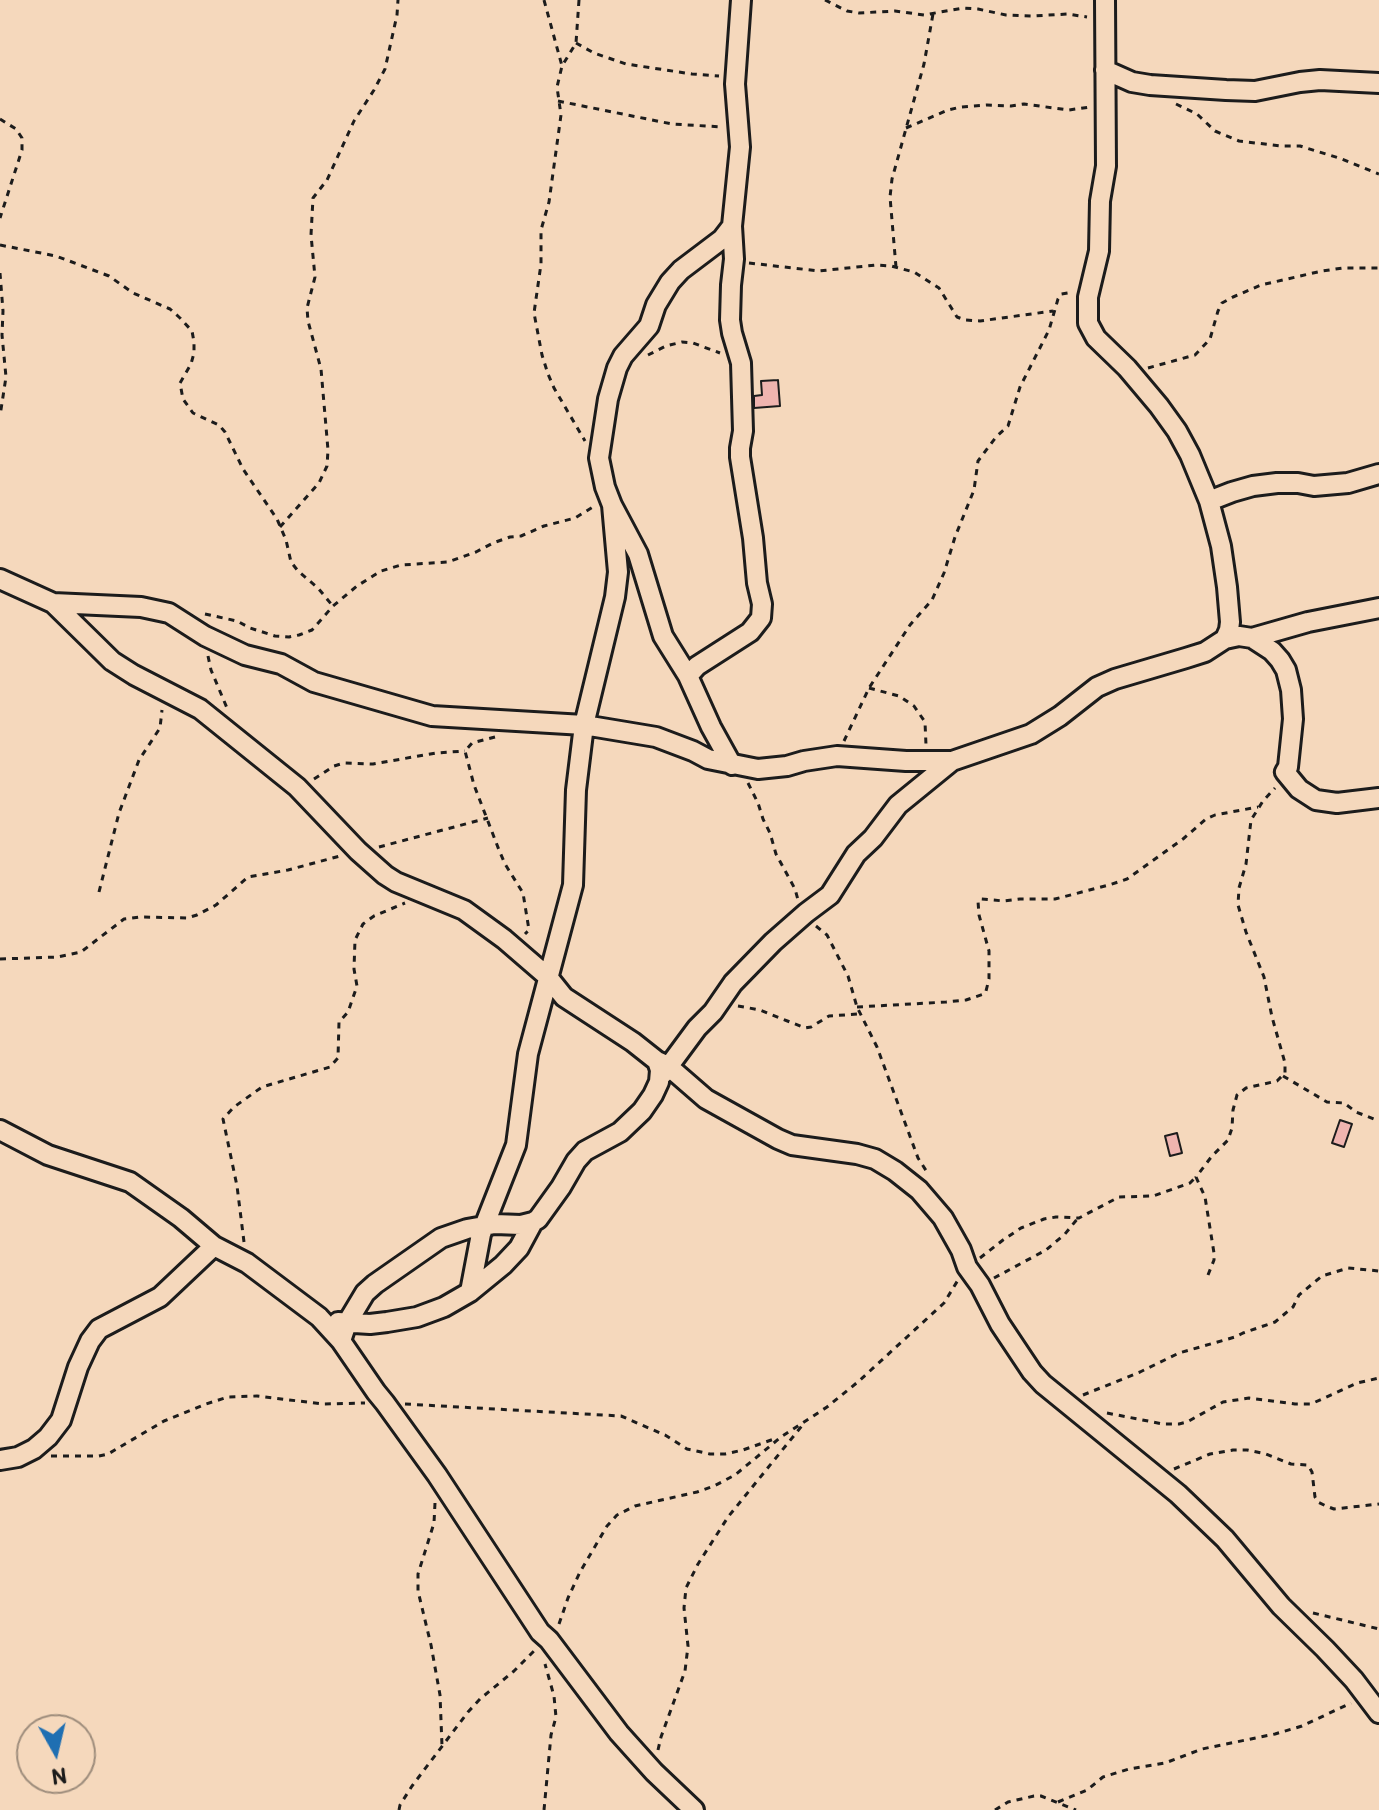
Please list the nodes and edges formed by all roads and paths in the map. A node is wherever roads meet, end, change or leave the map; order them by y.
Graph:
1 (398, 0) edge
2 (544, 0) edge
3 (579, 0) edge
4 (741, 0) edge
5 (825, 0) edge
6 (1105, 0) edge
7 (933, 14) junction
8 (1106, 31) junction
9 (576, 43) junction
10 (562, 66) junction
11 (1105, 70) junction
12 (736, 77) junction
13 (1379, 83) edge
14 (1150, 85) junction
15 (558, 101) junction
16 (1105, 104) junction
17 (0, 119) edge
18 (738, 123) junction
19 (906, 128) junction
20 (1379, 174) edge
21 (0, 218) edge
22 (732, 226) junction
23 (0, 245) edge
24 (734, 259) junction
25 (896, 267) junction
26 (1379, 268) edge
27 (0, 273) edge
28 (1090, 291) junction
29 (1053, 311) junction
30 (645, 357) dead end
31 (741, 363) junction
32 (1135, 377) junction
33 (0, 416) edge
34 (599, 458) junction
35 (1379, 474) edge
36 (605, 487) junction
37 (1209, 501) junction
38 (612, 505) junction
39 (280, 527) junction
40 (0, 579) edge
41 (53, 603) junction
42 (333, 606) junction
43 (1379, 608) edge
44 (198, 614) dead end
45 (205, 636) junction
46 (1252, 638) junction
47 (1225, 639) junction
48 (688, 676) junction
49 (157, 687) junction
50 (869, 688) junction
51 (231, 715) dead end
52 (518, 722) junction
53 (584, 725) junction
54 (465, 751) junction
55 (837, 756) junction
56 (952, 761) junction
57 (925, 762) junction
58 (734, 765) junction
59 (1285, 772) junction
60 (297, 787) junction
61 (1379, 798) edge
62 (1258, 807) junction
63 (488, 818) junction
64 (358, 851) junction
65 (99, 892) dead end
66 (432, 896) junction
67 (806, 913) junction
68 (504, 939) junction
69 (0, 959) edge
70 (548, 977) junction
71 (857, 1007) junction
72 (714, 1011) junction
73 (860, 1014) junction
74 (661, 1070) junction
75 (1283, 1076) junction
76 (1379, 1121) edge
77 (0, 1130) edge
78 (930, 1177) dead end
79 (1196, 1177) junction
80 (1079, 1218) junction
81 (533, 1222) junction
82 (484, 1227) junction
83 (214, 1246) junction
84 (247, 1263) junction
85 (967, 1267) junction
86 (1379, 1271) edge
87 (1208, 1275) dead end
88 (980, 1285) junction
89 (470, 1292) junction
90 (344, 1332) junction
91 (1379, 1378) edge
92 (385, 1403) junction
93 (1067, 1405) junction
94 (808, 1419) junction
95 (781, 1437) junction
96 (47, 1457) dead end
97 (0, 1460) edge
98 (437, 1475) junction
99 (1156, 1477) junction
100 (1379, 1504) edge
101 (1281, 1606) junction
102 (1379, 1629) edge
103 (545, 1643) junction
104 (1367, 1696) junction
105 (1379, 1713) edge
106 (442, 1746) junction
107 (654, 1772) junction
108 (1058, 1802) junction
109 (399, 1810) edge
110 (544, 1810) edge
111 (694, 1810) edge
112 (995, 1810) edge
113 (1076, 1810) edge

1 - 39 path
2 - 10 path
3 - 9 path
4 - 12 street
5 - 7 path
6 - 8 street
7 - 8 path
7 - 19 path
8 - 11 street
9 - 10 path
9 - 12 path
10 - 15 path
11 - 14 street
11 - 16 street
12 - 18 street
13 - 14 street
14 - 20 path
15 - 18 path
15 - 34 path
16 - 19 path
16 - 28 street
17 - 21 path
18 - 22 street
19 - 25 path
22 - 24 street
22 - 34 street
23 - 39 path
24 - 25 path
24 - 31 street
25 - 29 path
26 - 32 path
27 - 33 path
28 - 29 path
28 - 32 street
29 - 50 path
30 - 31 path
31 - 48 street
32 - 37 street
34 - 36 street
35 - 37 street
36 - 38 street
36 - 42 path
37 - 47 street
38 - 48 street
38 - 53 street
39 - 42 path
40 - 41 street
41 - 45 street
41 - 49 street
42 - 44 path
43 - 46 street
45 - 51 path
45 - 52 street
46 - 47 street
46 - 59 street
47 - 56 street
48 - 58 street
49 - 60 street
49 - 65 path
50 - 55 path
50 - 57 path
52 - 53 street
52 - 54 path
53 - 58 street
53 - 70 street
54 - 60 path
54 - 63 path
55 - 57 street
55 - 58 street
56 - 57 street
56 - 67 street
58 - 67 path
59 - 61 street
59 - 62 path
60 - 64 street
62 - 71 path
62 - 75 path
63 - 64 path
63 - 68 path
64 - 66 street
64 - 69 path
66 - 68 street
66 - 84 path
67 - 71 path
67 - 72 street
68 - 70 street
70 - 74 street
70 - 82 street
71 - 73 path
72 - 73 path
72 - 74 street
73 - 78 path
74 - 81 street
74 - 85 street
75 - 76 path
75 - 79 path
77 - 83 street
79 - 80 path
79 - 87 path
80 - 85 path
80 - 88 path
81 - 82 street
81 - 89 street
82 - 89 street
82 - 90 street
83 - 84 street
83 - 97 street
84 - 90 street
85 - 88 street
85 - 94 path
86 - 93 path
88 - 93 street
89 - 90 street
90 - 92 street
91 - 93 path
92 - 95 path
92 - 96 path
92 - 98 street
93 - 99 street
94 - 95 path
94 - 107 path
95 - 103 path
98 - 103 street
98 - 106 path
99 - 100 path
99 - 101 street
101 - 102 path
101 - 104 street
103 - 106 path
103 - 107 street
103 - 110 path
104 - 105 street
104 - 108 path
106 - 109 path
107 - 111 street
108 - 112 path
108 - 113 path

